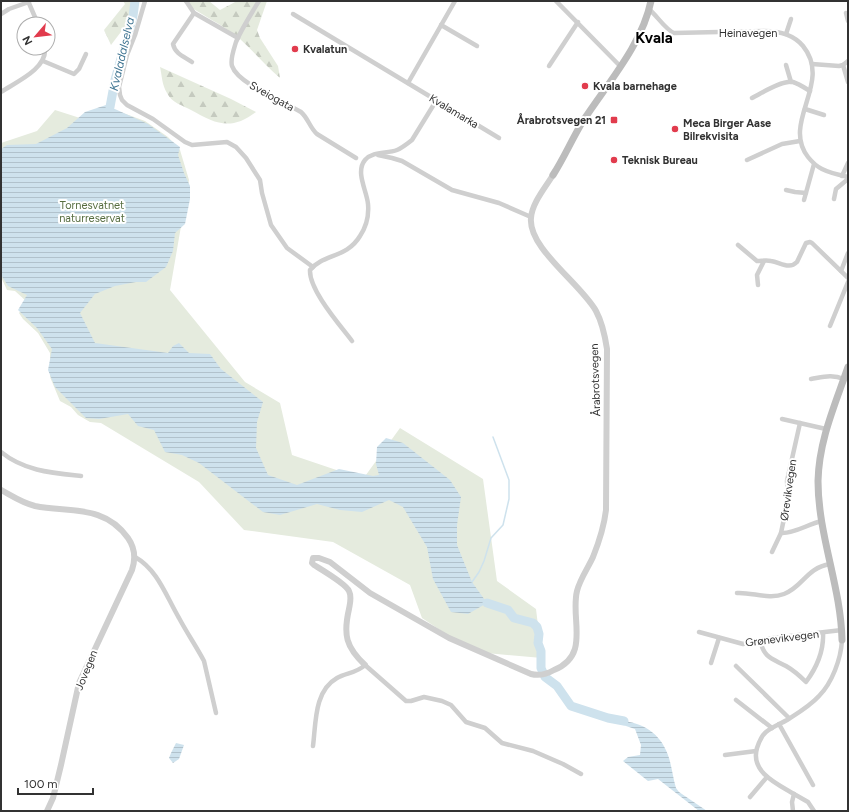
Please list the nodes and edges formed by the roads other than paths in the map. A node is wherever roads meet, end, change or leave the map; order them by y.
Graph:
1 (29, 1) edge
2 (145, 1) edge
3 (186, 1) edge
4 (259, 1) edge
5 (455, 1) edge
6 (556, 1) edge
7 (651, 1) edge
8 (650, 10) junction
9 (194, 13) junction
10 (846, 13) dead end
11 (1, 14) edge
12 (293, 14) dead end
13 (35, 16) edge
14 (791, 19) dead end
15 (848, 21) edge
16 (578, 22) junction
17 (441, 25) junction
18 (786, 34) junction
19 (238, 38) junction
20 (477, 46) dead end
21 (86, 54) dead end
22 (44, 56) edge
23 (43, 61) junction
24 (848, 61) edge
25 (192, 62) dead end
26 (812, 64) junction
27 (786, 65) dead end
28 (843, 65) junction
29 (549, 66) dead end
30 (621, 67) junction
31 (790, 82) junction
32 (848, 82) edge
33 (408, 83) junction
34 (810, 91) junction
35 (1, 92) edge
36 (752, 98) dead end
37 (436, 101) junction
38 (805, 109) junction
39 (824, 114) dead end
40 (499, 138) dead end
41 (800, 140) junction
42 (374, 154) junction
43 (356, 158) dead end
44 (747, 160) dead end
45 (848, 163) edge
46 (814, 164) junction
47 (553, 175) joint
48 (842, 176) junction
49 (848, 178) edge
50 (786, 190) dead end
51 (806, 192) junction
52 (834, 199) dead end
53 (804, 200) dead end
54 (531, 217) junction
55 (738, 245) dead end
56 (848, 254) edge
57 (764, 260) junction
58 (312, 267) junction
59 (841, 271) junction
60 (848, 278) edge
61 (848, 282) edge
62 (758, 285) dead end
63 (830, 326) dead end
64 (352, 341) dead end
65 (848, 367) edge
66 (811, 379) dead end
67 (844, 379) junction
68 (782, 419) dead end
69 (800, 423) junction
70 (826, 429) junction
71 (1, 452) edge
72 (81, 476) dead end
73 (1, 490) edge
74 (822, 521) junction
75 (781, 533) junction
76 (772, 552) dead end
77 (135, 557) junction
78 (830, 564) junction
79 (737, 593) dead end
80 (842, 630) junction
81 (699, 632) dead end
82 (823, 633) junction
83 (718, 638) junction
84 (760, 640) junction
85 (842, 640) joint
86 (711, 663) dead end
87 (365, 665) junction
88 (736, 666) dead end
89 (736, 700) dead end
90 (216, 713) dead end
91 (789, 718) junction
92 (779, 724) junction
93 (772, 728) junction
94 (313, 746) dead end
95 (756, 751) junction
96 (725, 754) dead end
97 (581, 774) dead end
98 (767, 777) junction
99 (812, 785) dead end
100 (794, 794) junction
101 (750, 797) dead end
102 (47, 811) edge
103 (793, 811) edge
104 (814, 811) edge

1 - 11 street
1 - 13 street
2 - 58 street
3 - 9 street
4 - 19 street, Sveiogata
5 - 17 street
6 - 16 street
7 - 8 main road
8 - 18 street, Heinavegen
8 - 30 main road
9 - 19 street
9 - 25 street
10 - 15 street
12 - 33 street, Kvalamarka
14 - 18 street
16 - 29 street
16 - 30 street
17 - 20 street
17 - 33 street
18 - 26 street, Heinavegen
19 - 43 street, Sveiogata
21 - 23 street
22 - 23 street
23 - 35 street
24 - 28 street
26 - 28 street
26 - 34 street, Heinavegen
27 - 31 street
28 - 32 street
30 - 47 main road
31 - 34 street
31 - 36 street
33 - 37 street, Kvalamarka
34 - 38 street, Heinavegen
37 - 40 street, Kvalamarka
37 - 42 street
38 - 39 street
38 - 41 street, Heinavegen
41 - 44 street
41 - 46 street, Heinavegen
42 - 54 street
42 - 58 street
45 - 48 street
46 - 48 street
46 - 51 street
47 - 54 street
48 - 49 street
49 - 52 street
50 - 51 street
51 - 53 street
54 - 87 street, Årabrotsvegen
55 - 57 street
56 - 59 street
57 - 59 street
57 - 62 street
58 - 64 street
59 - 60 street
61 - 63 street
65 - 67 main road
66 - 67 street
67 - 70 main road
68 - 69 street
69 - 70 street
69 - 75 street, Ørevikvegen
70 - 74 main road
71 - 72 street
73 - 77 street
74 - 75 street, Ørevikvegen
74 - 78 main road
75 - 76 street, Ørevikvegen
77 - 90 street
77 - 102 street, Jovegen
78 - 79 street
78 - 80 main road
80 - 82 street, Grønevikvegen
80 - 85 main road
81 - 83 street, Grønevikvegen
82 - 84 street, Grønevikvegen
82 - 84 street
83 - 84 street, Grønevikvegen
83 - 86 street
85 - 91 street
87 - 94 street
87 - 97 street
88 - 91 street
89 - 93 street
91 - 92 street
92 - 93 street
92 - 99 street
93 - 95 street
95 - 96 street
95 - 98 street
98 - 100 street
98 - 101 street
100 - 103 street
100 - 104 street

